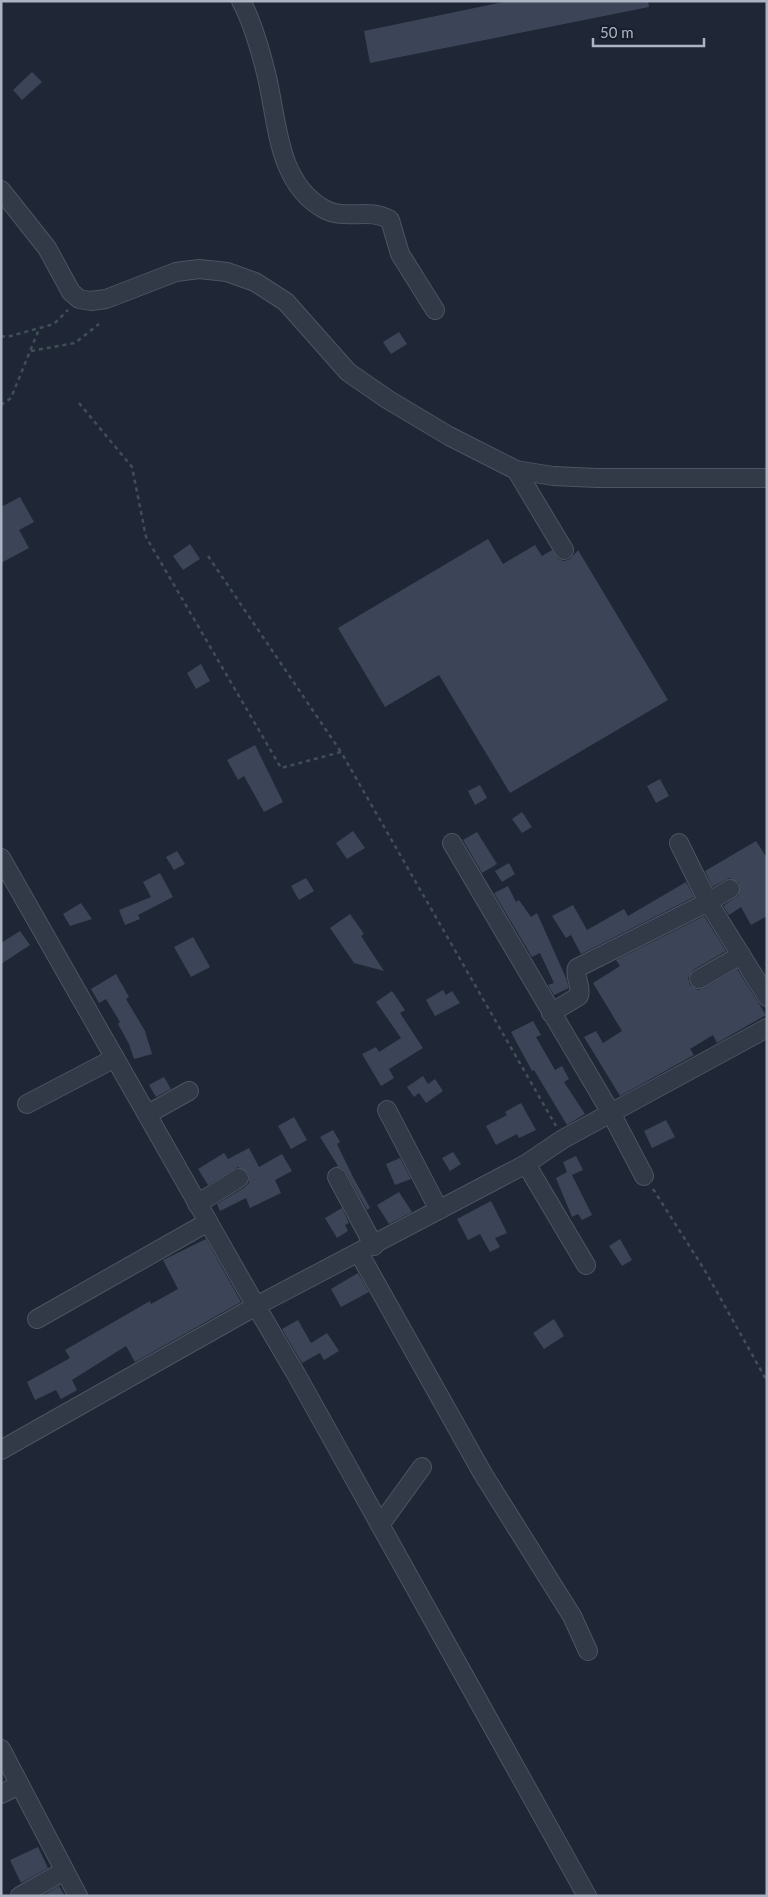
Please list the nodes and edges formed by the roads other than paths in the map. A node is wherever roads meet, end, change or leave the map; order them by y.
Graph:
1 (241, 1) edge
2 (1, 190) edge
3 (435, 310) dead end
4 (516, 470) junction
5 (767, 478) edge
6 (564, 550) dead end
7 (452, 843) dead end
8 (679, 843) dead end
9 (1, 858) edge
10 (730, 889) dead end
11 (708, 902) junction
12 (741, 955) junction
13 (698, 979) dead end
14 (767, 997) edge
15 (551, 1013) junction
16 (767, 1028) edge
17 (115, 1058) junction
18 (189, 1091) dead end
19 (27, 1104) dead end
20 (387, 1110) dead end
21 (611, 1113) junction
22 (148, 1114) junction
23 (526, 1164) junction
24 (644, 1176) road end
25 (337, 1177) dead end
26 (238, 1178) dead end
27 (197, 1204) junction
28 (439, 1210) junction
29 (208, 1222) junction
30 (367, 1250) junction
31 (586, 1265) dead end
32 (256, 1306) junction
33 (37, 1319) dead end
34 (1, 1450) edge
35 (422, 1467) dead end
36 (380, 1525) junction
37 (588, 1651) dead end
38 (1, 1749) edge
39 (11, 1776) edge
40 (1, 1794) edge
41 (64, 1871) junction
42 (20, 1896) edge
43 (78, 1896) edge
44 (587, 1896) edge

1 - 3 street
2 - 4 street
4 - 5 street
4 - 6 street
7 - 15 street
8 - 11 street
9 - 17 street
10 - 11 street
11 - 12 street
11 - 15 street
12 - 13 street
12 - 14 street
15 - 21 street
16 - 21 street
17 - 19 street
17 - 22 street
18 - 22 street
20 - 28 street
21 - 23 street
21 - 24 street
22 - 27 street
23 - 28 street
23 - 31 street
25 - 30 street
26 - 27 street
27 - 29 street
28 - 30 street
29 - 32 street
29 - 33 street
30 - 32 street
30 - 37 street
32 - 34 street
32 - 36 street
35 - 36 street
36 - 44 street
38 - 39 street
39 - 40 street
39 - 41 street
41 - 42 street
41 - 43 street

